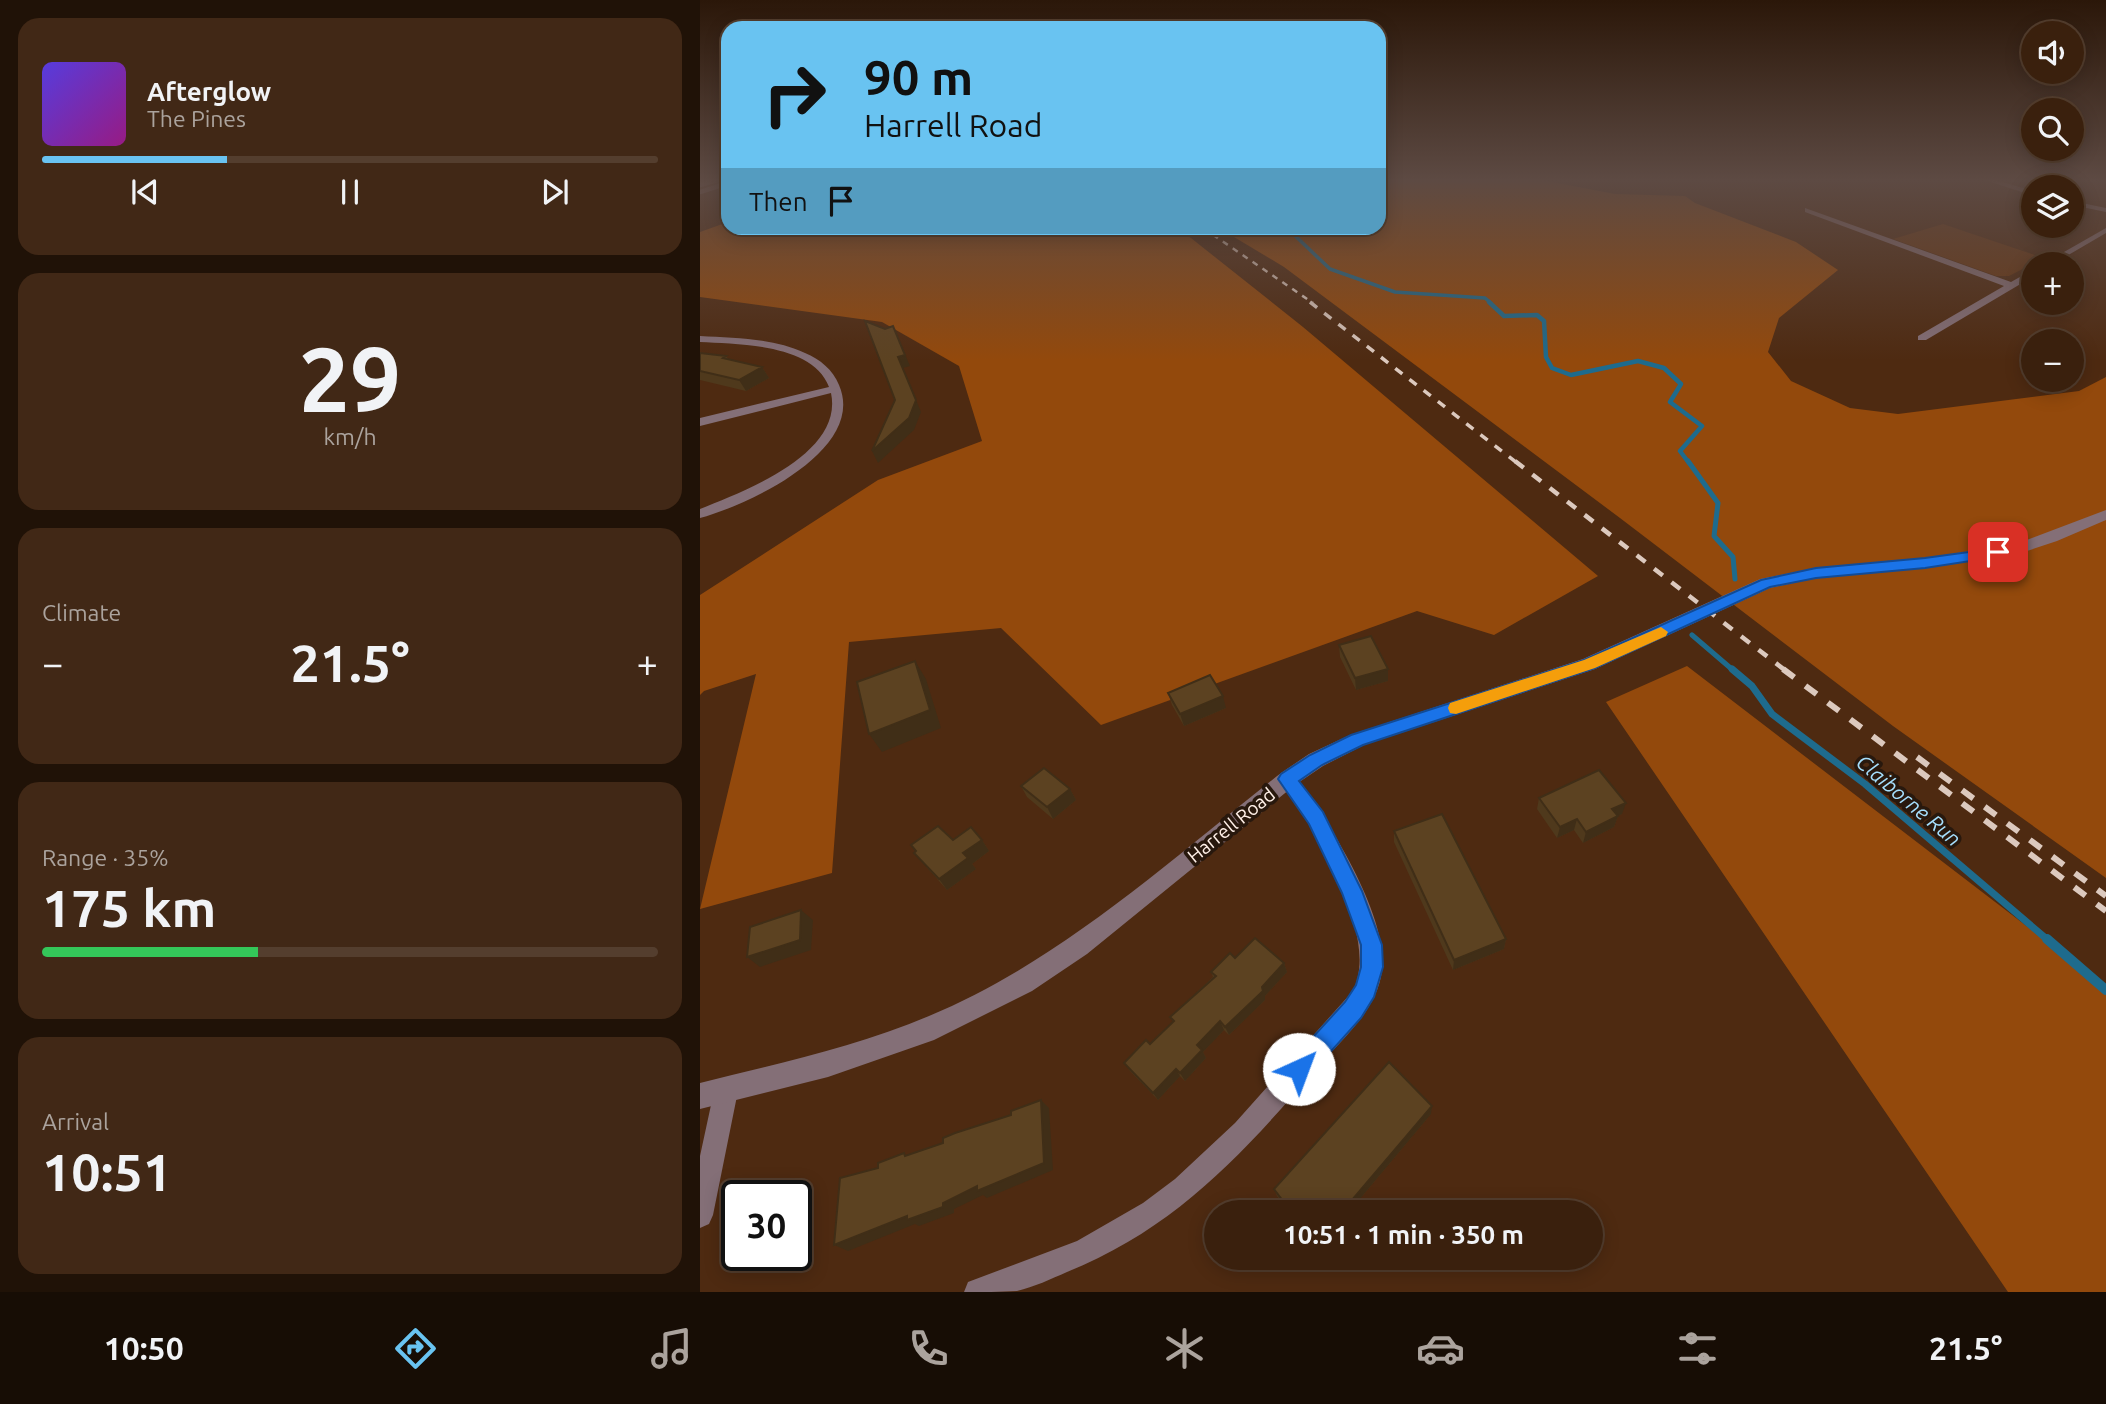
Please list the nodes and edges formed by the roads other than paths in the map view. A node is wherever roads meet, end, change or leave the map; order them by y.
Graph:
1 (1890, 240) edge
2 (2088, 240) edge
3 (2068, 252) edge
4 (2021, 279) edge
5 (2011, 285) junction
6 (1922, 338) dead end
7 (700, 339) edge
8 (836, 388) junction
9 (700, 422) edge
10 (700, 514) edge
11 (2106, 514) edge
12 (1288, 779) junction
13 (726, 1091) junction
14 (700, 1096) edge
15 (700, 1215) edge
16 (978, 1292) edge

1 - 5 street
2 - 3 street
4 - 5 street
5 - 6 street
7 - 8 street
8 - 9 street
8 - 10 street
11 - 12 street, Harrell Road
12 - 13 street, Harrell Road
12 - 16 street
13 - 14 street, Harrell Road
13 - 15 street

